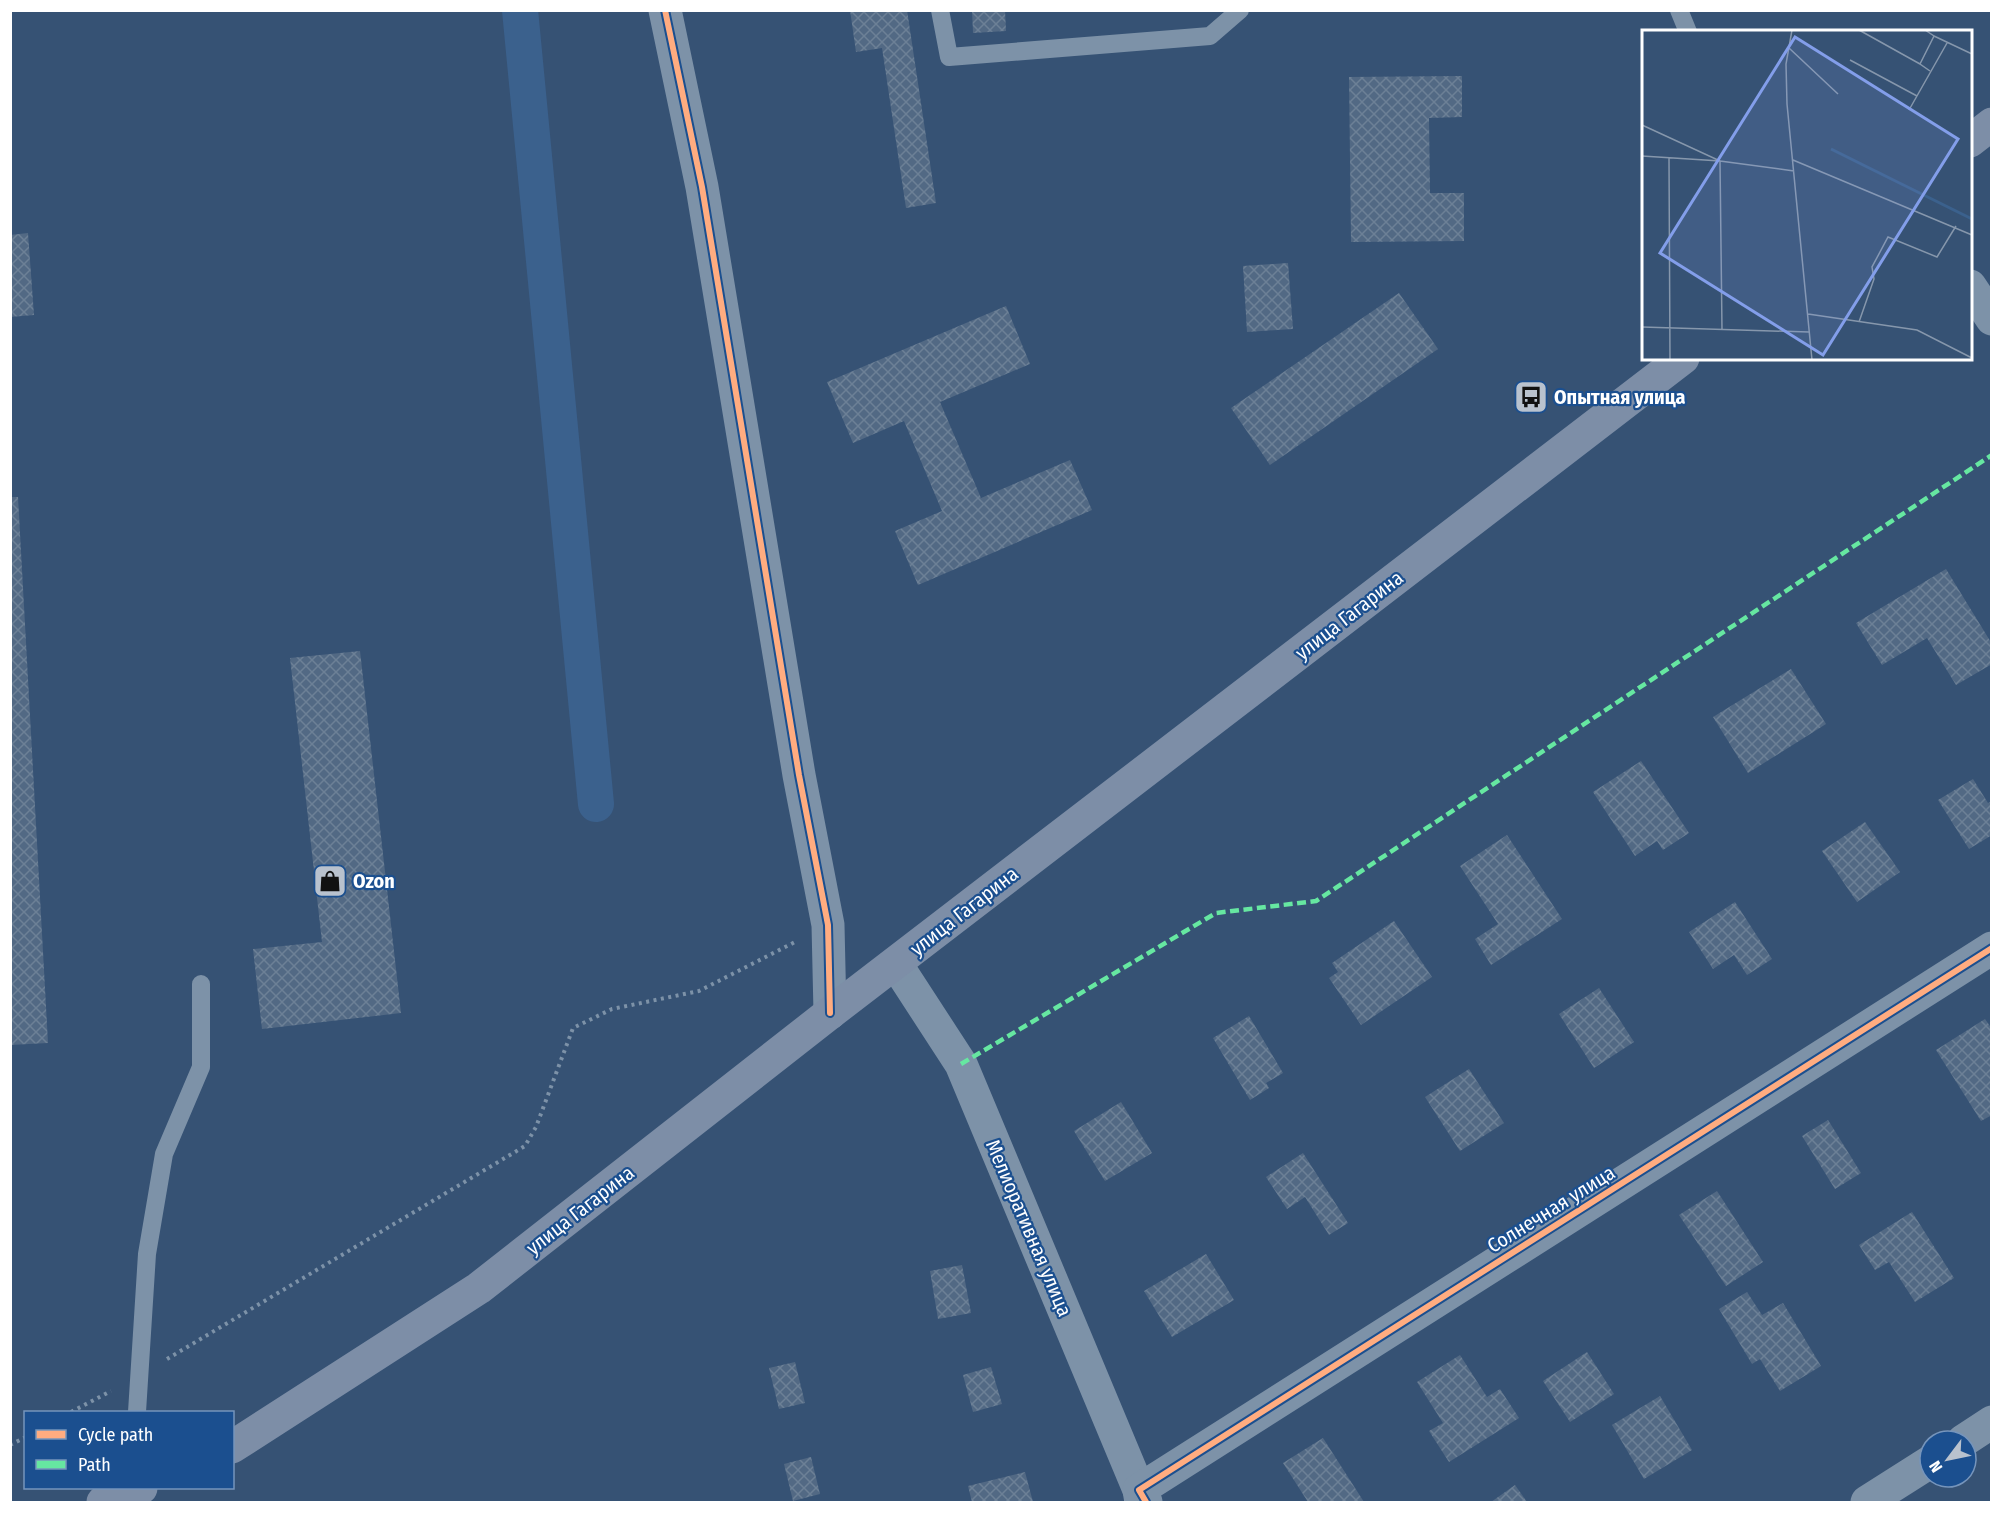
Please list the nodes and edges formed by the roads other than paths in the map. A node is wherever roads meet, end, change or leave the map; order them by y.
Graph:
1 (665, 10) edge
2 (940, 10) edge
3 (1239, 10) edge
4 (1679, 10) edge
5 (1687, 30) edge
6 (1992, 124) edge
7 (1972, 140) edge
8 (1972, 288) edge
9 (1992, 319) edge
10 (1680, 360) edge
11 (1992, 948) edge
12 (896, 964) junction
13 (201, 984) dead end
14 (830, 1013) junction
15 (137, 1411) edge
16 (1992, 1422) edge
17 (1978, 1431) edge
18 (234, 1446) edge
19 (1918, 1470) edge
20 (138, 1489) edge
21 (1142, 1498) edge
22 (101, 1503) edge
23 (1867, 1503) edge

1 - 14 street
2 - 3 lane
4 - 5 lane
6 - 7 main road
8 - 9 street
10 - 12 main road, улица Гагарина
11 - 21 street, Солнечная улица
12 - 14 main road, улица Гагарина
12 - 21 street, Мелиоративная улица
13 - 15 lane
14 - 18 main road, улица Гагарина
16 - 17 street
19 - 23 street
20 - 22 main road

